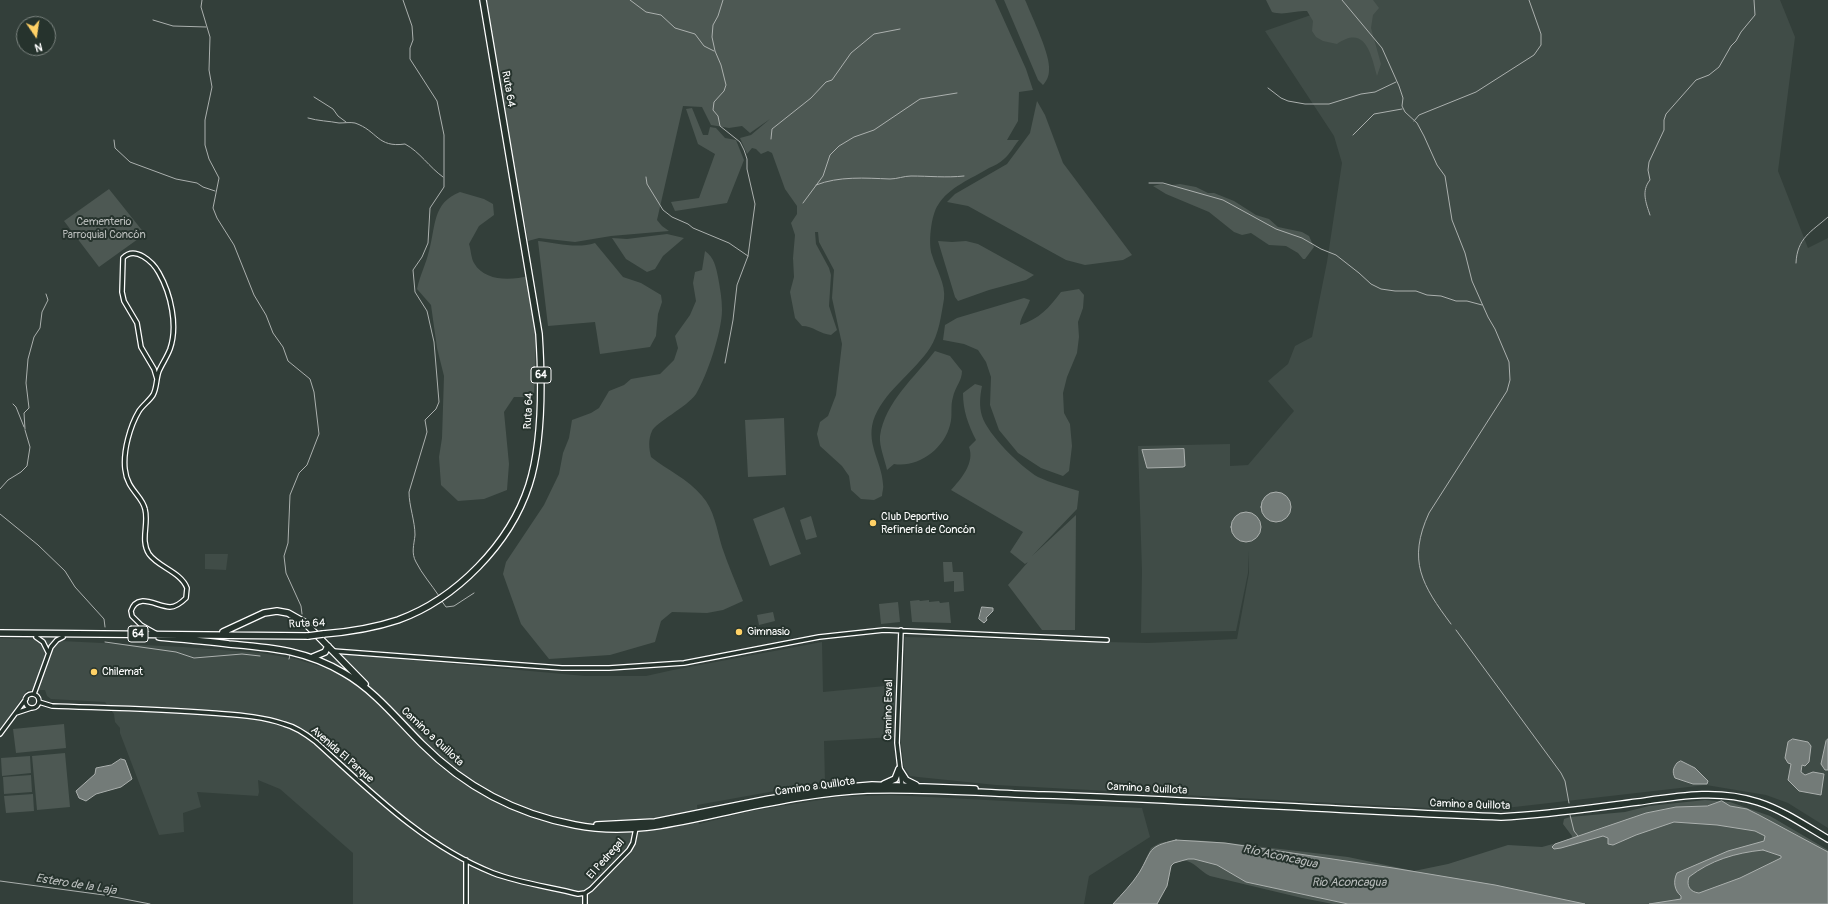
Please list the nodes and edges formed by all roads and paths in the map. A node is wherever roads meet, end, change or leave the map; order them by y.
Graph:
1 (483, 0) edge
2 (157, 379) junction
3 (900, 630) junction
4 (0, 633) edge
5 (219, 634) junction
6 (158, 635) junction
7 (276, 635) junction
8 (0, 637) edge
9 (36, 637) junction
10 (64, 637) junction
11 (1107, 640) dead end
12 (328, 646) junction
13 (333, 651) junction
14 (48, 652) junction
15 (313, 657) junction
16 (34, 694) junction
17 (26, 699) junction
18 (380, 701) junction
19 (39, 702) junction
20 (32, 707) junction
21 (15, 713) junction
22 (0, 734) edge
23 (899, 769) junction
24 (872, 785) junction
25 (932, 787) junction
26 (902, 788) junction
27 (1100, 797) junction
28 (636, 826) junction
29 (1828, 839) edge
30 (466, 860) junction
31 (585, 893) junction
32 (466, 904) edge
33 (585, 904) edge

1 - 7 main road, Ruta 64 / 64, bridge
2 - 2 street
2 - 6 street
3 - 11 street
3 - 13 street
3 - 23 street, Camino Esval
4 - 6 main road, Ruta 64 / 64
5 - 6 main road, Ruta 64 / 64
5 - 7 main road, Ruta 64 / 64
5 - 12 main road
6 - 7 main road, Ruta 64 / 64
6 - 10 main road, Ruta 64 / 64
6 - 15 main road
8 - 9 main road, Ruta 64 / 64
9 - 10 main road, Ruta 64 / 64
9 - 14 street
10 - 14 street
12 - 13 main road
12 - 15 main road
13 - 18 main road
14 - 16 street
15 - 18 main road
16 - 17 street
16 - 19 street
17 - 20 street
17 - 21 street
18 - 28 main road, Camino a Quillota
19 - 20 street
19 - 30 street, Avenida El Parque
20 - 21 street
21 - 22 street
23 - 24 main road
23 - 25 main road
23 - 26 street, Camino Esval
24 - 26 main road, Camino a Quillota
24 - 28 main road, Camino a Quillota
25 - 26 main road, Camino a Quillota
25 - 27 main road, Camino a Quillota
26 - 27 main road, Camino a Quillota
26 - 28 main road, Camino a Quillota
27 - 29 main road, Camino a Quillota
28 - 31 street, El Pedregal
30 - 31 street, Avenida El Parque
30 - 32 street
31 - 33 street, El Pedregal

